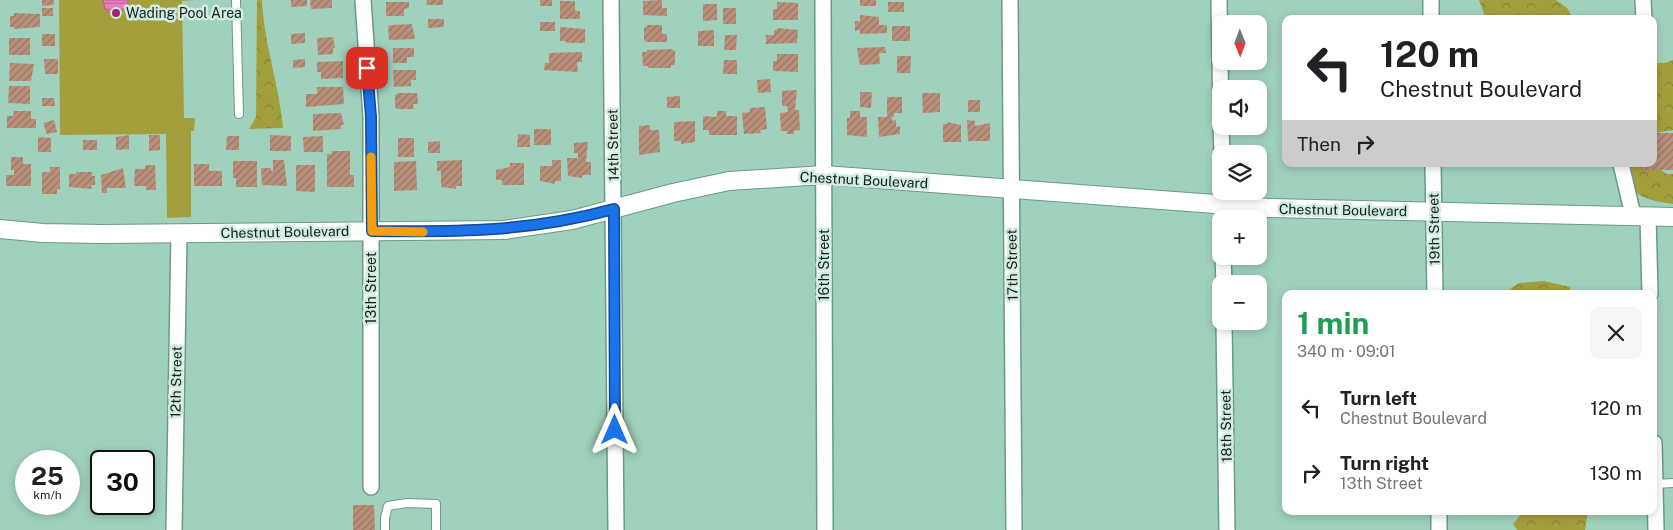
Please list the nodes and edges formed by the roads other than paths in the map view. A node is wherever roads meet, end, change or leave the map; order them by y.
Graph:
1 (236, 0) edge
2 (362, 0) edge
3 (611, 0) edge
4 (823, 0) edge
5 (1010, 0) edge
6 (1220, 0) edge
7 (1431, 0) edge
8 (1643, 0) edge
9 (1431, 15) edge
10 (1644, 15) edge
11 (1221, 80) edge
12 (239, 114) dead end
13 (1433, 167) edge
14 (1622, 167) edge
15 (824, 174) junction
16 (1010, 189) junction
17 (1223, 205) edge
18 (614, 209) junction
19 (1435, 212) junction
20 (1640, 216) junction
21 (1673, 217) edge
22 (0, 229) edge
23 (372, 231) junction
24 (179, 234) junction
25 (1435, 290) edge
26 (1649, 290) edge
27 (1224, 330) edge
28 (1673, 483) edge
29 (1657, 484) edge
30 (371, 487) dead end
31 (1439, 515) edge
32 (1656, 515) edge
33 (174, 530) edge
34 (385, 530) edge
35 (436, 530) edge
36 (616, 530) edge
37 (825, 530) edge
38 (1014, 530) edge
39 (1227, 530) edge
40 (1439, 530) edge
41 (1656, 530) edge

1 - 12 lane
2 - 23 street, 13th Street
3 - 18 street, 14th Street
4 - 15 street, 16th Street
5 - 16 street, 17th Street
6 - 11 street
7 - 9 street
8 - 10 street
13 - 19 street, 19th Street
14 - 20 street
15 - 16 street, Chestnut Boulevard
15 - 18 street, Chestnut Boulevard
15 - 37 street, 16th Street
16 - 17 street, Chestnut Boulevard
16 - 38 street, 17th Street
17 - 19 street, Chestnut Boulevard
18 - 23 street, Chestnut Boulevard
18 - 36 street, 14th Street
19 - 20 street, Chestnut Boulevard
19 - 25 street, 19th Street
20 - 21 street, Chestnut Boulevard
20 - 26 street
22 - 24 street, Chestnut Boulevard
23 - 24 street, Chestnut Boulevard
23 - 30 street, 13th Street
24 - 33 street, 12th Street
27 - 39 street, 18th Street
28 - 29 lane
31 - 40 street
32 - 41 street
34 - 35 lane

